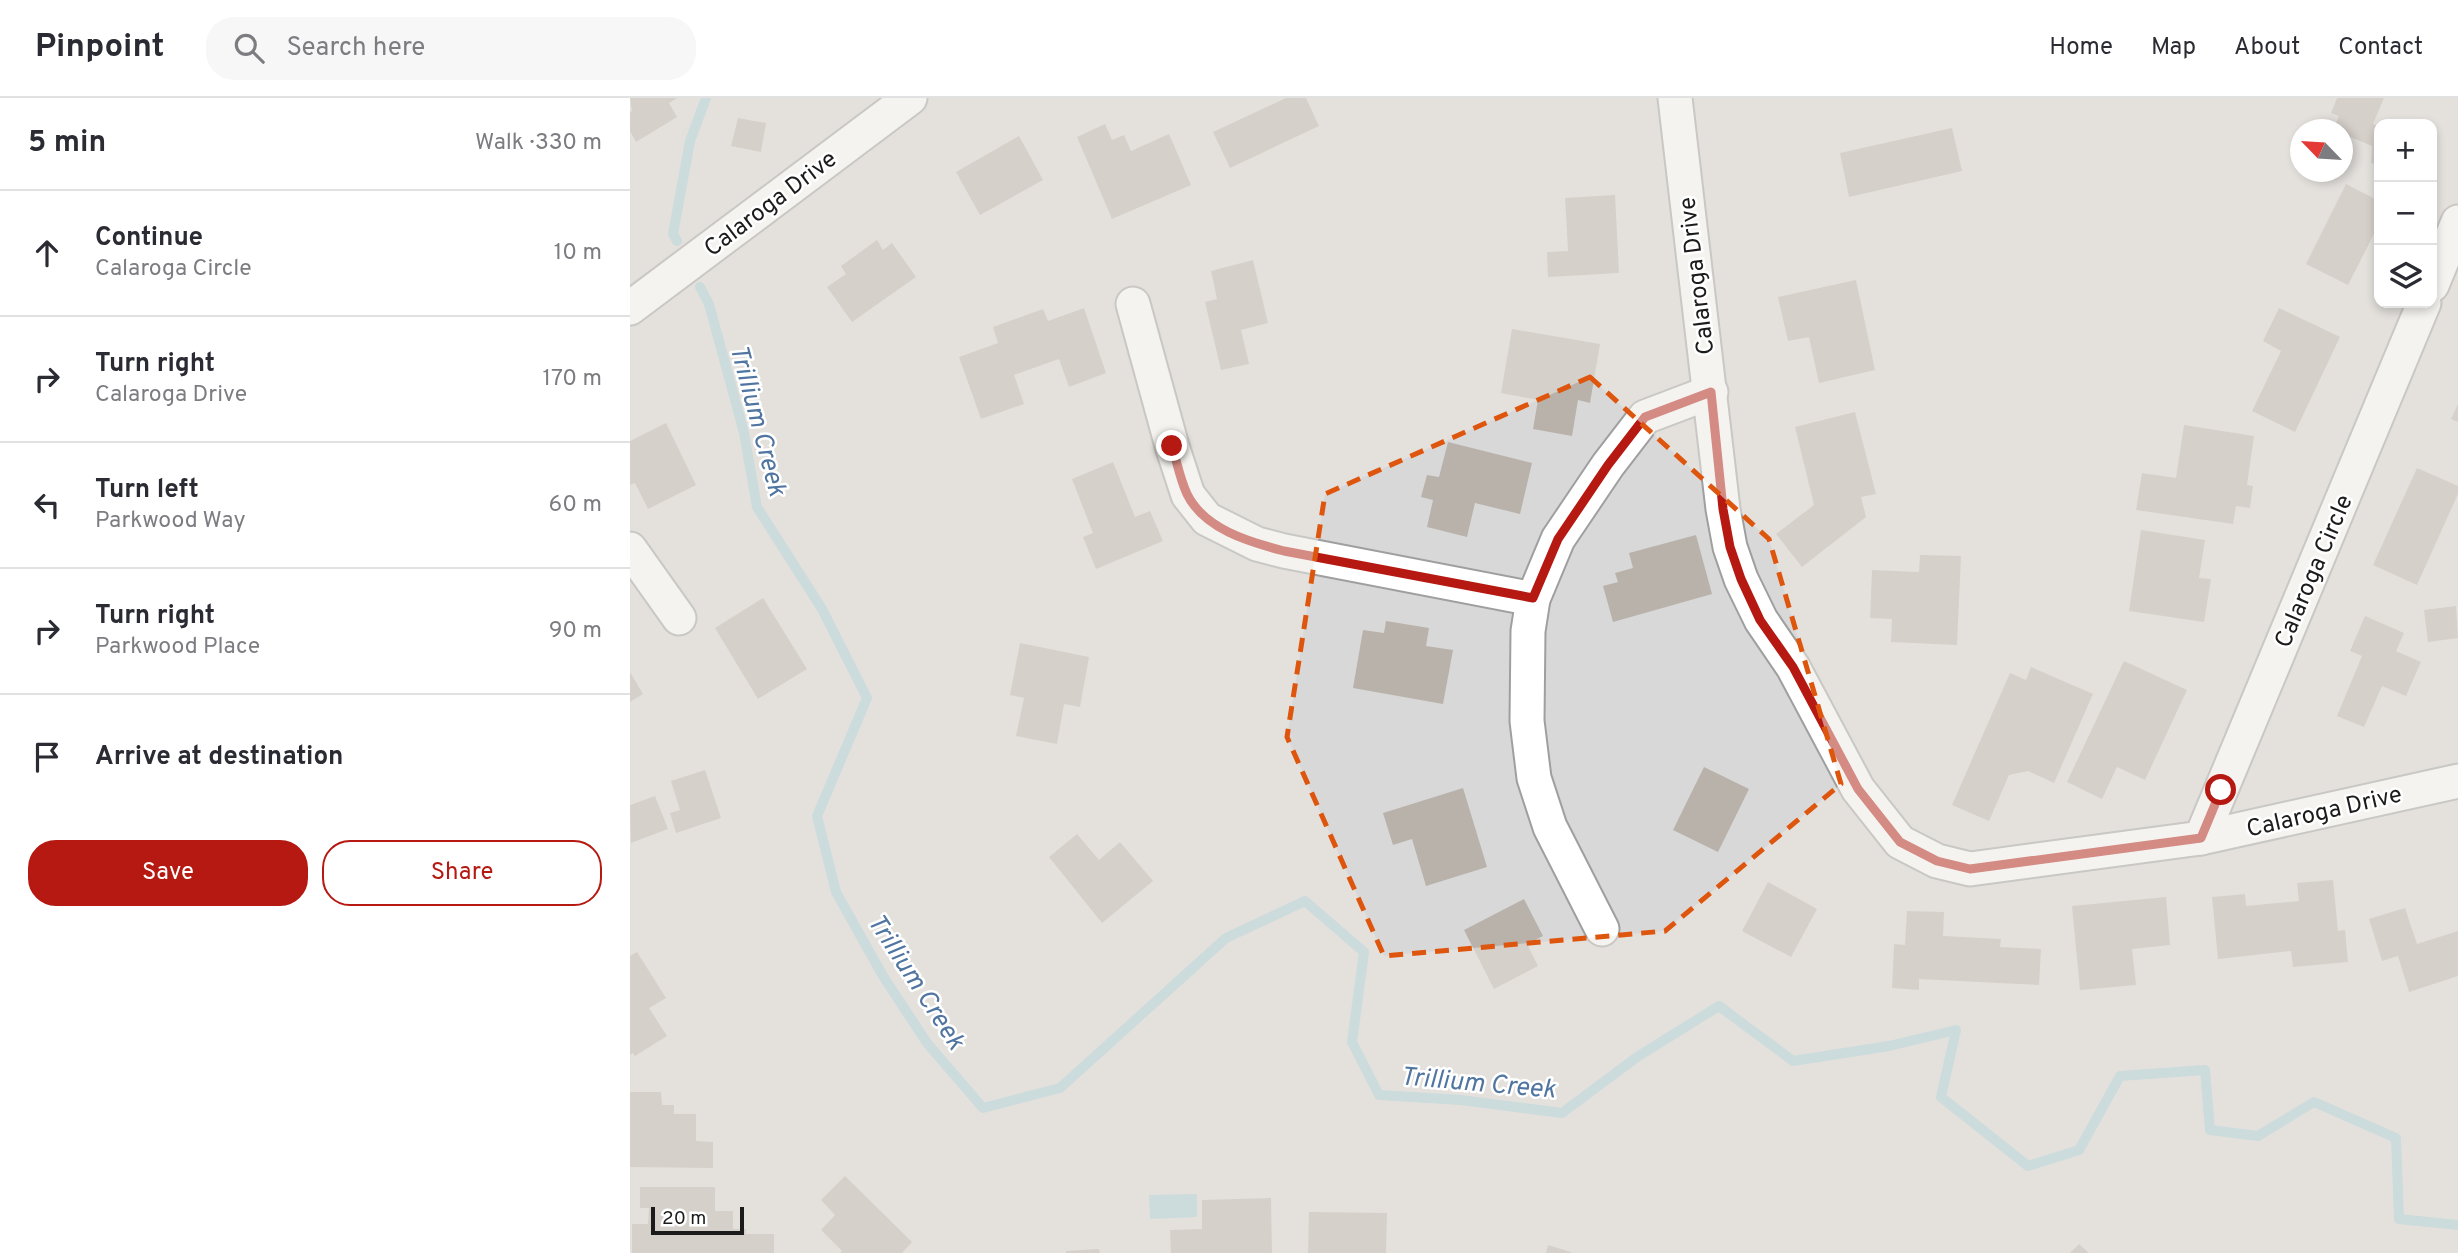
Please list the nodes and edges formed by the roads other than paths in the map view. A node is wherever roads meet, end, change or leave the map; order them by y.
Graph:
1 (910, 98) edge
2 (1675, 98) edge
3 (2458, 222) edge
4 (2437, 273) edge
5 (1133, 304) dead end
6 (630, 308) edge
7 (2422, 308) edge
8 (1711, 392) junction
9 (630, 549) edge
10 (1533, 598) junction
11 (679, 618) dead end
12 (2458, 781) edge
13 (2201, 838) junction
14 (1602, 929) dead end

1 - 6 street, Calaroga Drive
2 - 8 street, Calaroga Drive
3 - 4 street
5 - 10 street
7 - 13 street, Calaroga Circle
8 - 10 street
8 - 13 street, Calaroga Drive
9 - 11 street
10 - 14 street
12 - 13 street, Calaroga Drive

